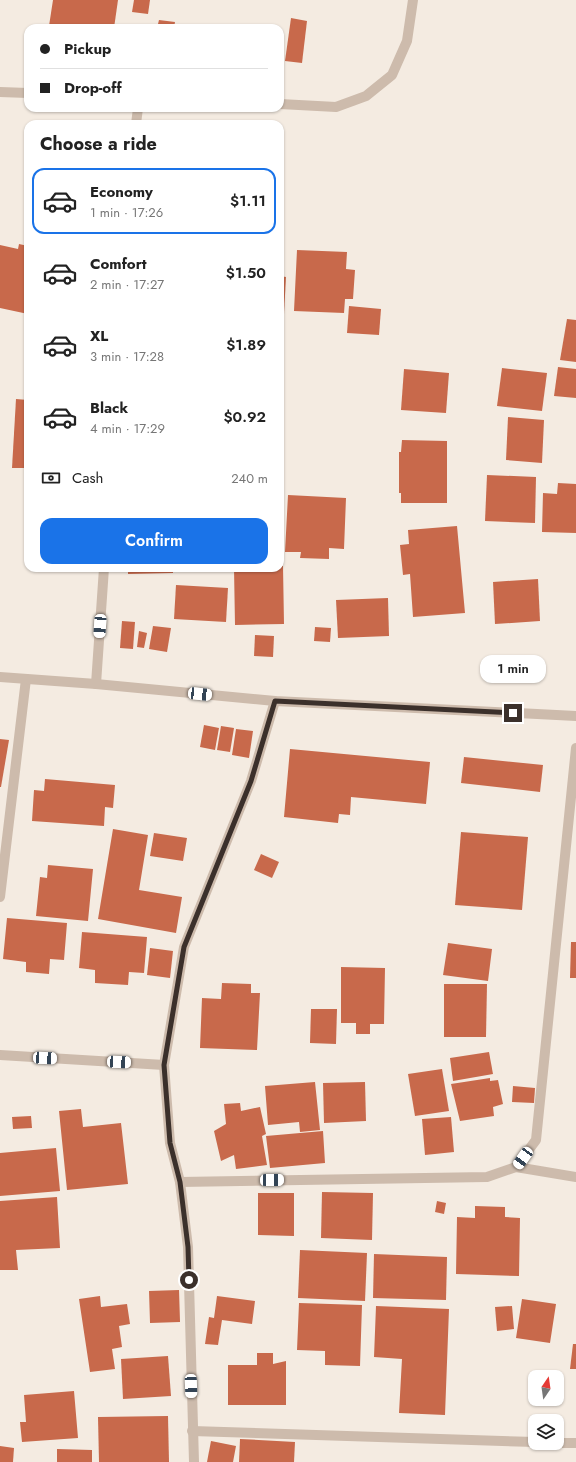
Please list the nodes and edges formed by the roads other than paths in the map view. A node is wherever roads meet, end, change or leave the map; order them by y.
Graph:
1 (413, 0) edge
2 (0, 92) edge
3 (24, 93) edge
4 (284, 104) edge
5 (104, 572) edge
6 (0, 677) edge
7 (26, 679) junction
8 (96, 684) junction
9 (275, 701) junction
10 (576, 716) edge
11 (576, 748) edge
12 (0, 898) edge
13 (0, 1055) edge
14 (164, 1065) junction
15 (516, 1167) junction
16 (576, 1178) edge
17 (180, 1182) junction
18 (192, 1431) junction
19 (528, 1442) edge
20 (564, 1443) edge
21 (576, 1443) edge
22 (194, 1462) edge

1 - 4 street
2 - 3 street
5 - 8 street
6 - 7 street
7 - 8 street
7 - 12 street
8 - 9 street
9 - 10 street
9 - 14 street
11 - 15 street
13 - 14 street
14 - 17 street
15 - 16 street
15 - 17 street
17 - 18 street
18 - 19 street
18 - 22 street
20 - 21 street

